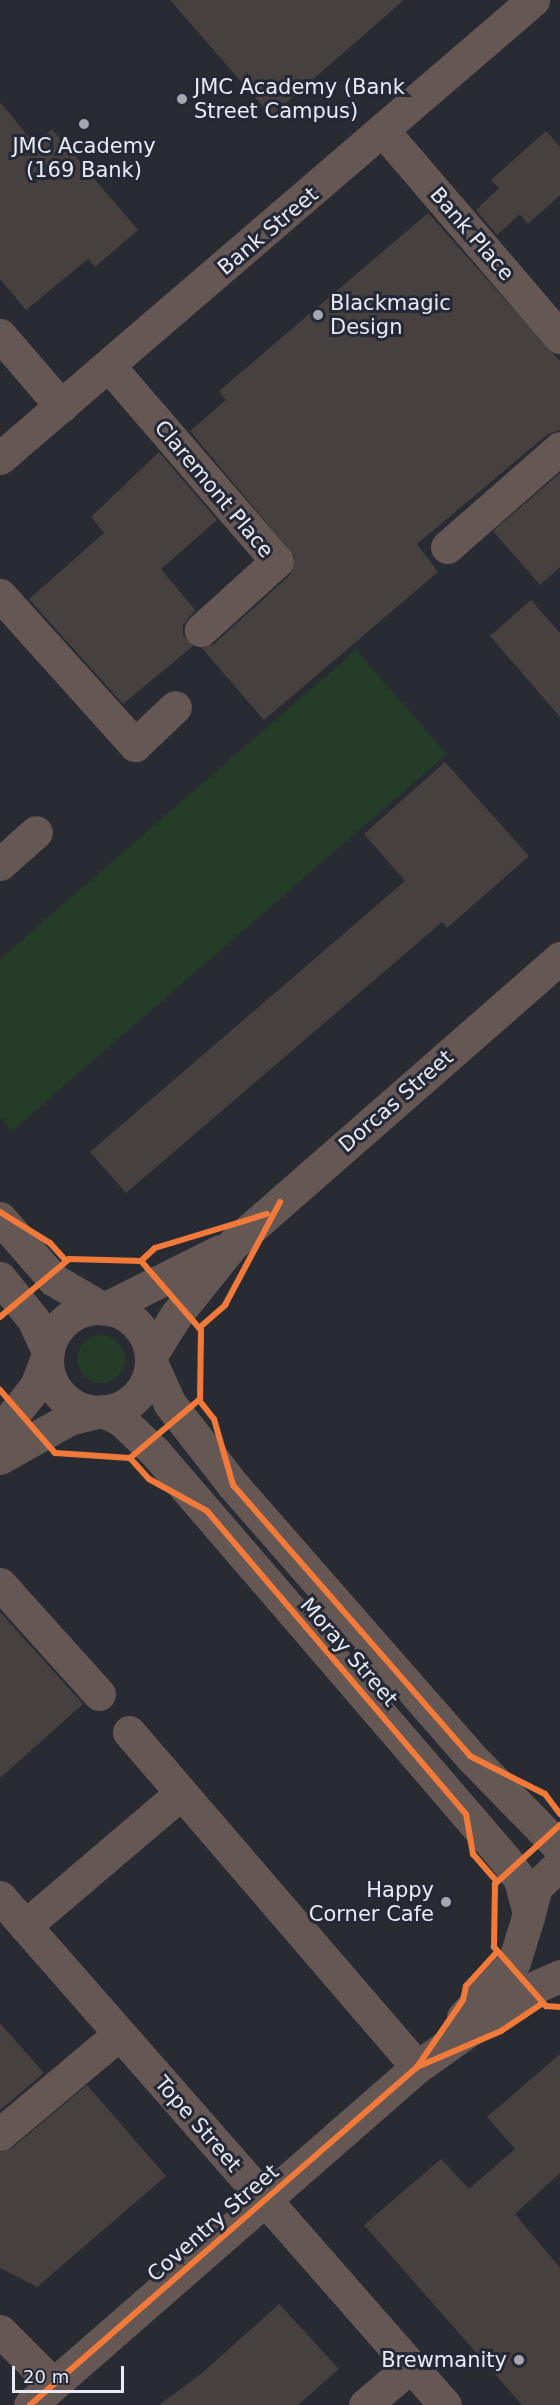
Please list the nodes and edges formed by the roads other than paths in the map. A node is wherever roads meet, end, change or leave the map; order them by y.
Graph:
1 (533, 0) edge
2 (384, 132) junction
3 (0, 335) edge
4 (560, 337) edge
5 (109, 366) junction
6 (61, 406) junction
7 (560, 448) edge
8 (0, 458) edge
9 (447, 547) dead end
10 (0, 596) edge
11 (201, 630) dead end
12 (175, 706) dead end
13 (36, 832) dead end
14 (0, 864) edge
15 (560, 958) edge
16 (0, 1218) edge
17 (232, 1245) junction
18 (0, 1278) edge
19 (104, 1308) junction
20 (47, 1355) junction
21 (151, 1358) junction
22 (100, 1411) junction
23 (0, 1431) edge
24 (0, 1458) edge
25 (0, 1584) edge
26 (99, 1695) dead end
27 (129, 1732) dead end
28 (180, 1793) junction
29 (560, 1848) edge
30 (560, 1864) edge
31 (0, 1897) edge
32 (528, 1914) junction
33 (25, 1926) junction
34 (560, 1970) edge
35 (560, 1976) edge
36 (119, 2034) junction
37 (417, 2067) junction
38 (0, 2134) edge
39 (265, 2200) junction
40 (0, 2331) edge
41 (411, 2366) junction
42 (41, 2394) edge
43 (364, 2405) edge
44 (445, 2405) edge

1 - 2 street, Bank Street
2 - 4 street, Bank Place
2 - 5 street, Bank Street
3 - 6 street
5 - 6 street, Bank Street
5 - 11 street, Claremont Place
6 - 8 street, Bank Street
7 - 9 street
10 - 12 street
13 - 14 street
15 - 17 street, Dorcas Street
16 - 19 street
17 - 19 street, Dorcas Street
17 - 21 street, Dorcas Street
18 - 20 street
19 - 20 street
19 - 21 street
20 - 22 street
20 - 23 street
21 - 22 street
21 - 29 street, Moray Street
22 - 24 street
22 - 32 street, Moray Street
25 - 26 street
27 - 28 street
28 - 33 street
28 - 37 street
30 - 32 street, Coventry Street
31 - 33 street, Tope Street
32 - 34 street, Moray Street
32 - 37 street, Coventry Street
33 - 36 street, Tope Street
35 - 37 street, Coventry Street
36 - 38 street
36 - 39 street, Tope Street
37 - 39 street, Coventry Street
39 - 41 street, Tope Street
39 - 42 street, Coventry Street
40 - 42 street
41 - 43 street
41 - 44 street, Tope Street

